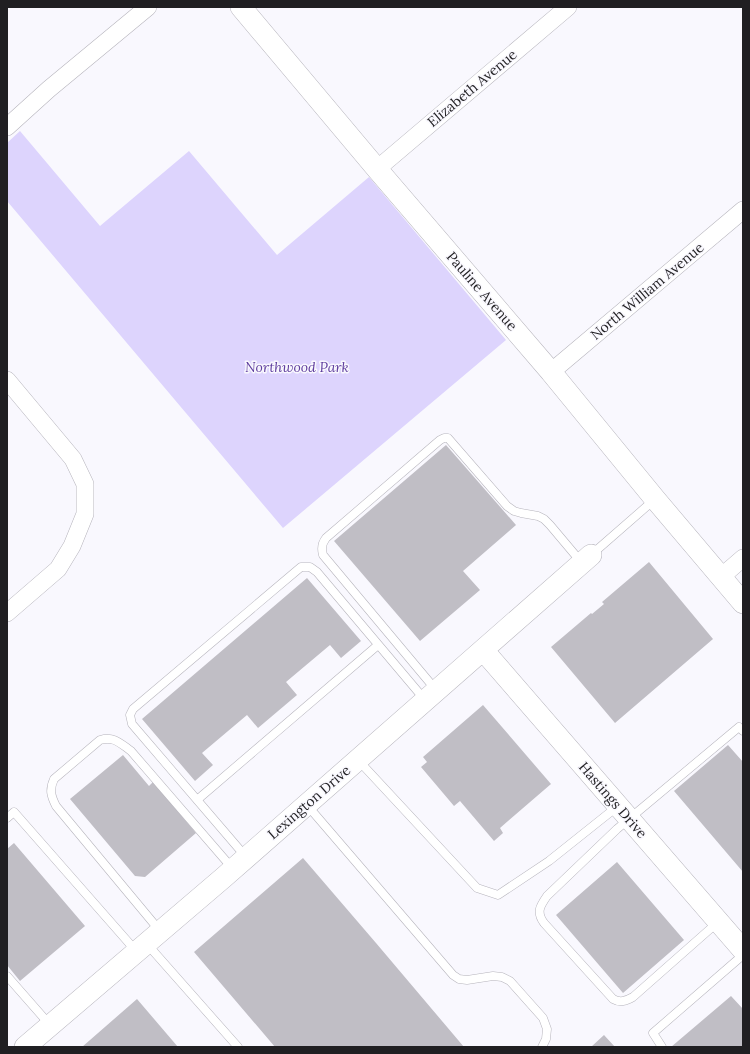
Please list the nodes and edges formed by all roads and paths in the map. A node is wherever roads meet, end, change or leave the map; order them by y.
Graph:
1 (148, 7) edge
2 (241, 7) edge
3 (568, 7) edge
4 (7, 127) edge
5 (377, 169) junction
6 (743, 210) edge
7 (551, 372) junction
8 (7, 380) edge
9 (655, 499) junction
10 (743, 558) edge
11 (587, 559) junction
12 (721, 577) junction
13 (743, 603) edge
14 (7, 613) edge
15 (378, 645) junction
16 (483, 650) junction
17 (431, 696) junction
18 (743, 731) edge
19 (358, 760) junction
20 (198, 800) junction
21 (307, 804) junction
22 (624, 812) junction
23 (7, 818) edge
24 (240, 863) junction
25 (719, 922) junction
26 (148, 942) junction
27 (742, 949) edge
28 (7, 976) edge
29 (50, 1026) junction
30 (660, 1045) edge
31 (25, 1047) edge
32 (238, 1047) edge
33 (542, 1047) edge

1 - 4 street
2 - 5 street, Pauline Avenue
3 - 5 street, Elizabeth Avenue
5 - 7 street, Pauline Avenue
6 - 7 street, North William Avenue
7 - 9 street, Pauline Avenue
8 - 14 street
9 - 11 lane
9 - 12 street, Pauline Avenue
10 - 12 street
11 - 16 street, Lexington Drive
11 - 17 lane
12 - 13 street, Pauline Avenue
15 - 17 lane
15 - 20 lane
15 - 20 lane
16 - 17 street, Lexington Drive
16 - 22 street, Hastings Drive
17 - 19 street, Lexington Drive
18 - 22 lane
19 - 21 street, Lexington Drive
19 - 22 lane
20 - 24 lane
21 - 24 street, Lexington Drive
21 - 33 lane
22 - 25 street, Hastings Drive
22 - 25 lane
23 - 26 lane
24 - 26 street, Lexington Drive
24 - 26 lane
25 - 27 street, Hastings Drive
26 - 29 street, Lexington Drive
26 - 32 lane
27 - 30 lane
28 - 29 lane
29 - 31 street, Lexington Drive

